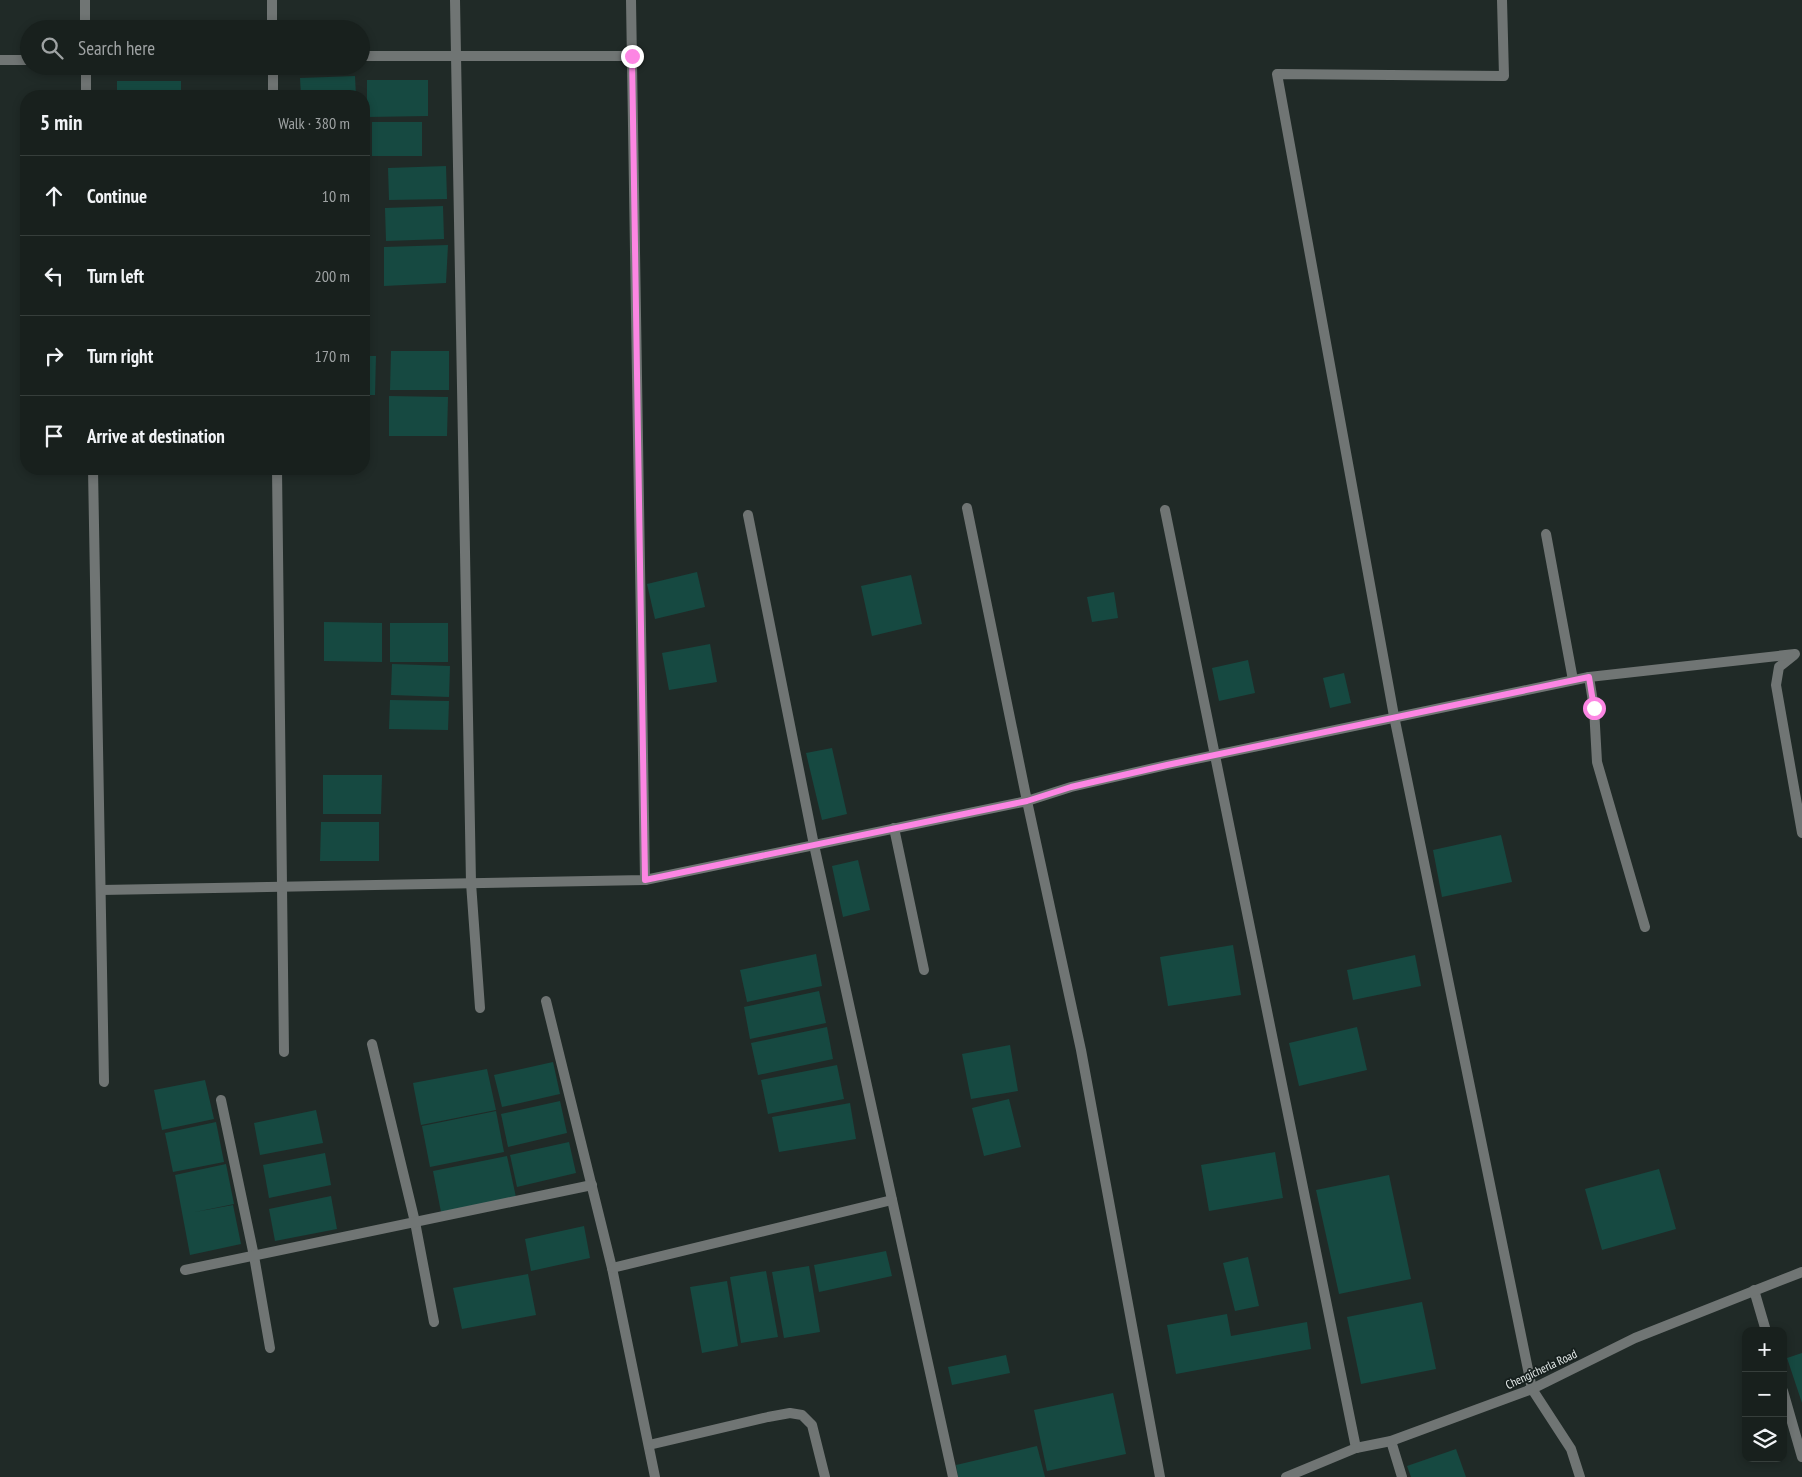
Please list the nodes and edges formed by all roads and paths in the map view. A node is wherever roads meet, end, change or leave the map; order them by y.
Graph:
1 (86, 0) edge
2 (272, 0) edge
3 (455, 0) edge
4 (631, 0) edge
5 (1502, 0) edge
6 (86, 20) edge
7 (272, 20) edge
8 (370, 56) edge
9 (456, 56) junction
10 (632, 56) junction
11 (0, 60) edge
12 (20, 60) edge
13 (86, 75) edge
14 (273, 75) edge
15 (86, 90) edge
16 (273, 90) edge
17 (93, 475) edge
18 (278, 475) edge
19 (967, 508) dead end
20 (1165, 510) dead end
21 (748, 515) dead end
22 (1546, 534) dead end
23 (1799, 653) edge
24 (1589, 677) junction
25 (1573, 680) junction
26 (1394, 716) junction
27 (1214, 755) junction
28 (1027, 801) junction
29 (894, 828) junction
30 (1802, 833) edge
31 (814, 844) junction
32 (645, 880) junction
33 (471, 883) junction
34 (282, 886) junction
35 (101, 890) junction
36 (1645, 927) dead end
37 (924, 970) dead end
38 (546, 1001) dead end
39 (480, 1008) dead end
40 (372, 1044) dead end
41 (284, 1052) dead end
42 (104, 1082) dead end
43 (221, 1100) dead end
44 (592, 1185) junction
45 (892, 1200) junction
46 (415, 1222) junction
47 (254, 1256) junction
48 (612, 1268) junction
49 (185, 1270) dead end
50 (1802, 1272) edge
51 (1754, 1290) junction
52 (434, 1322) dead end
53 (1765, 1327) edge
54 (270, 1348) dead end
55 (1532, 1389) junction
56 (1787, 1406) edge
57 (1391, 1441) junction
58 (649, 1446) junction
59 (1356, 1448) junction
60 (1802, 1457) edge
61 (655, 1477) edge
62 (825, 1477) edge
63 (953, 1477) edge
64 (1160, 1477) edge
65 (1286, 1477) edge
66 (1402, 1477) edge
67 (1580, 1477) edge

1 - 6 street
2 - 7 street
3 - 9 street
4 - 10 street
5 - 26 street
8 - 9 street
9 - 10 street
9 - 33 street
10 - 32 street
11 - 12 street
13 - 15 street
14 - 16 street
17 - 35 street
18 - 34 street
19 - 28 street
20 - 27 street
21 - 31 street
22 - 25 street
23 - 24 street
23 - 30 street
24 - 25 street
24 - 36 street
25 - 26 street
26 - 27 street
26 - 55 street
27 - 28 street
27 - 59 street
28 - 29 street
28 - 64 street
29 - 31 street
29 - 37 street
31 - 32 street
31 - 45 street
32 - 33 street
33 - 34 street
33 - 39 street
34 - 35 street
34 - 41 street
35 - 42 street
38 - 44 street
40 - 46 street
43 - 47 street
44 - 46 street
44 - 48 street
45 - 48 street
45 - 63 street
46 - 47 street
46 - 52 street
47 - 49 street
47 - 54 street
48 - 58 street
50 - 51 street, Chengicherla Road
51 - 53 street
51 - 55 street, Chengicherla Road
55 - 57 street, Chengicherla Road
55 - 67 street
56 - 60 street
57 - 59 street, Chengicherla Road
57 - 66 street
58 - 61 street
58 - 62 street
59 - 65 street, Chengicherla Road

